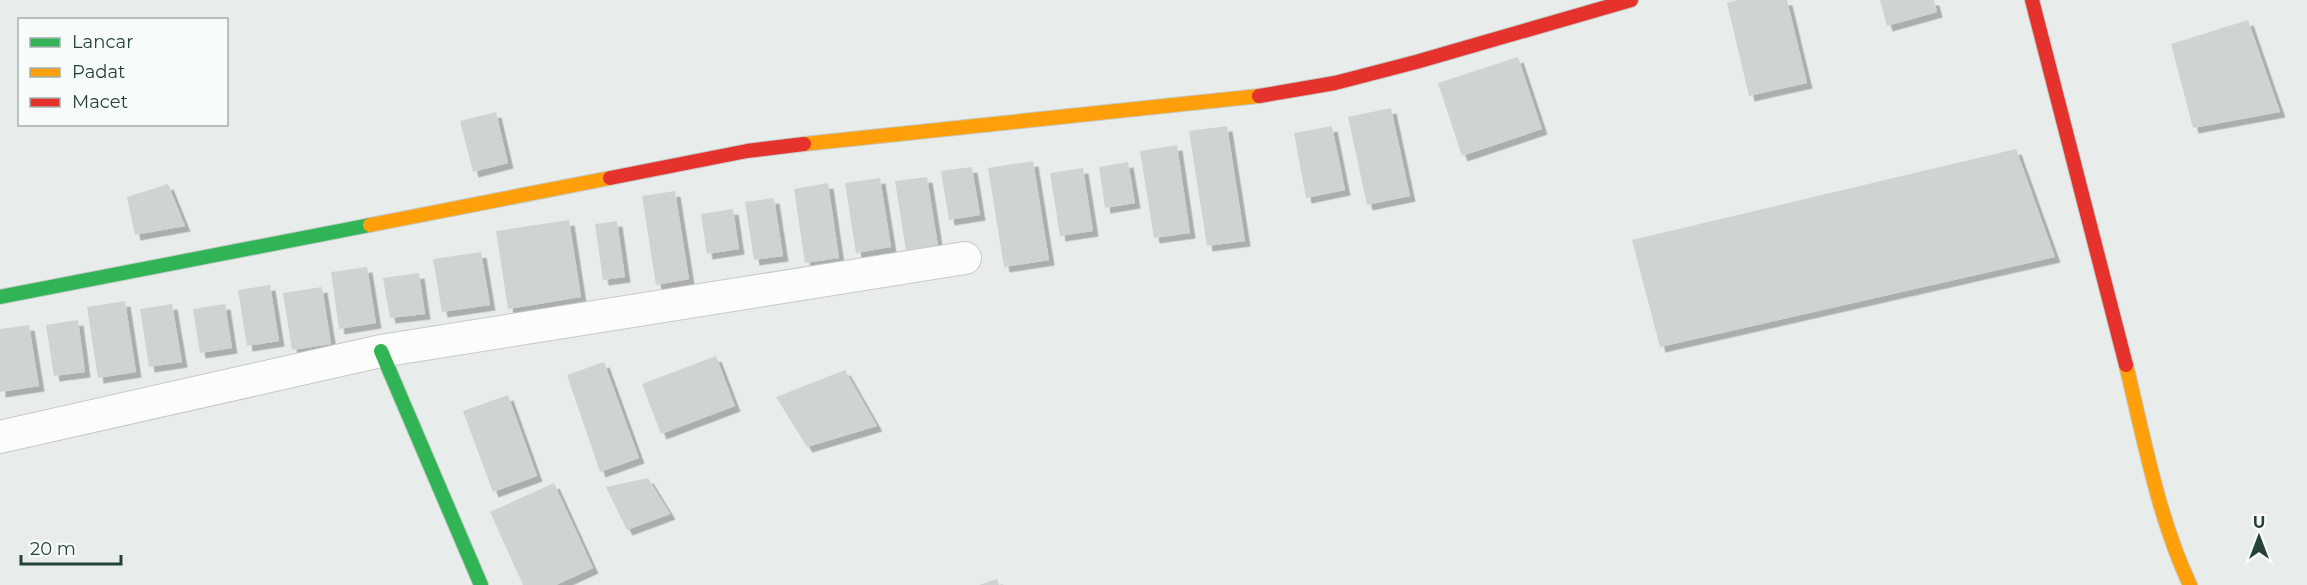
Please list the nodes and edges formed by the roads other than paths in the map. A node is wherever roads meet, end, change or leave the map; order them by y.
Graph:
1 (1631, 0) edge
2 (2032, 0) edge
3 (965, 258) dead end
4 (0, 294) edge
5 (381, 351) junction
6 (0, 437) edge
7 (481, 585) edge
8 (2190, 585) edge

1 - 4 street
2 - 8 street
3 - 5 street
5 - 6 street
5 - 7 street

